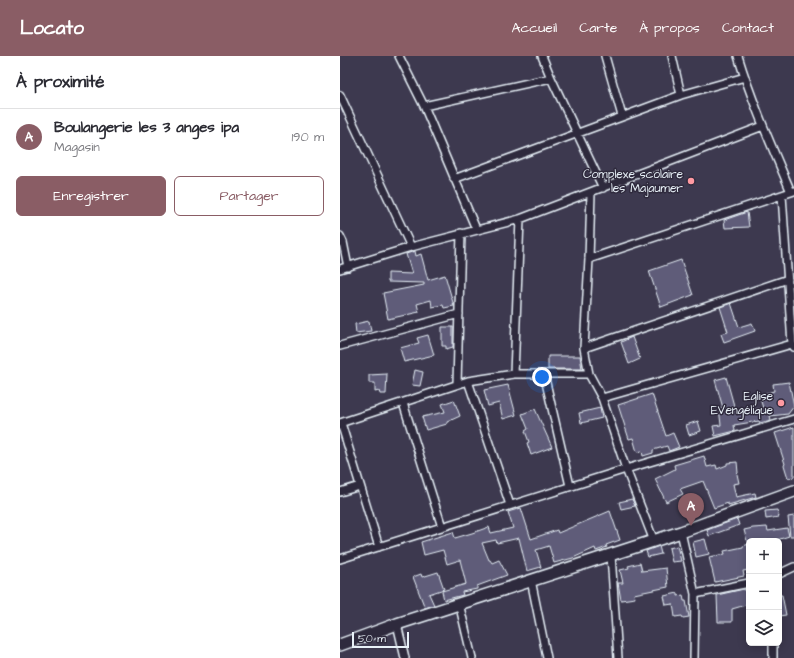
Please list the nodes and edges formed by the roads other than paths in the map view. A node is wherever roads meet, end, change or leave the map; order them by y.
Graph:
1 (399, 56) edge
2 (542, 56) edge
3 (606, 56) edge
4 (672, 56) edge
5 (738, 56) edge
6 (745, 77) junction
7 (551, 78) junction
8 (340, 95) edge
9 (681, 95) junction
10 (424, 106) junction
11 (622, 116) junction
12 (763, 126) junction
13 (577, 134) junction
14 (454, 179) junction
15 (602, 188) junction
16 (792, 191) edge
17 (591, 193) junction
18 (782, 195) junction
19 (520, 219) junction
20 (476, 229) junction
21 (461, 233) junction
22 (340, 236) edge
23 (411, 247) junction
24 (589, 259) junction
25 (348, 267) junction
26 (340, 269) edge
27 (788, 279) junction
28 (459, 314) junction
29 (793, 345) edge
30 (340, 346) edge
31 (584, 348) junction
32 (514, 374) junction
33 (544, 374) junction
34 (589, 374) junction
35 (468, 381) junction
36 (457, 384) junction
37 (602, 398) junction
38 (403, 403) junction
39 (794, 419) edge
40 (340, 423) edge
41 (626, 468) junction
42 (360, 486) junction
43 (570, 486) junction
44 (794, 491) edge
45 (340, 492) edge
46 (510, 505) junction
47 (442, 527) junction
48 (681, 532) junction
49 (654, 541) junction
50 (379, 547) junction
51 (611, 555) junction
52 (340, 559) edge
53 (794, 567) edge
54 (782, 573) edge
55 (531, 580) junction
56 (746, 584) edge
57 (695, 594) junction
58 (459, 603) junction
59 (397, 624) junction
60 (340, 645) edge
61 (773, 646) edge
62 (405, 658) edge
63 (472, 658) edge
64 (547, 658) edge
65 (618, 658) edge
66 (694, 658) edge
67 (773, 658) edge

1 - 10 street
2 - 7 street
3 - 11 street
4 - 9 street
5 - 6 street
6 - 9 street
6 - 12 street
7 - 10 street
7 - 13 street
8 - 23 street
9 - 11 street
10 - 14 street
11 - 13 street
12 - 15 street
12 - 16 street
13 - 14 street
13 - 15 street
14 - 20 street
15 - 17 street
16 - 18 street
17 - 19 street
17 - 24 street
18 - 24 street
18 - 27 street
19 - 20 street
19 - 32 street
20 - 21 street
21 - 23 street
21 - 28 street
22 - 25 street
23 - 25 street
24 - 31 street
25 - 26 street
27 - 29 street
27 - 31 street
28 - 30 street
28 - 36 street
29 - 37 street
31 - 34 street
32 - 33 street
32 - 35 street
33 - 34 street
33 - 43 street
34 - 37 street
35 - 36 street
35 - 46 street
36 - 38 street
37 - 41 street
38 - 40 street
38 - 47 street
39 - 41 street
40 - 42 street
41 - 43 street
41 - 49 street
42 - 45 street
42 - 50 street
43 - 46 street
44 - 48 main road
46 - 47 street
47 - 50 street
48 - 49 main road
48 - 57 street
49 - 51 main road
50 - 52 street
51 - 55 main road
51 - 65 street
53 - 54 street
55 - 58 main road
55 - 64 street
56 - 57 street
57 - 66 street
58 - 59 main road
58 - 63 street
59 - 60 main road
59 - 62 street
61 - 67 street

